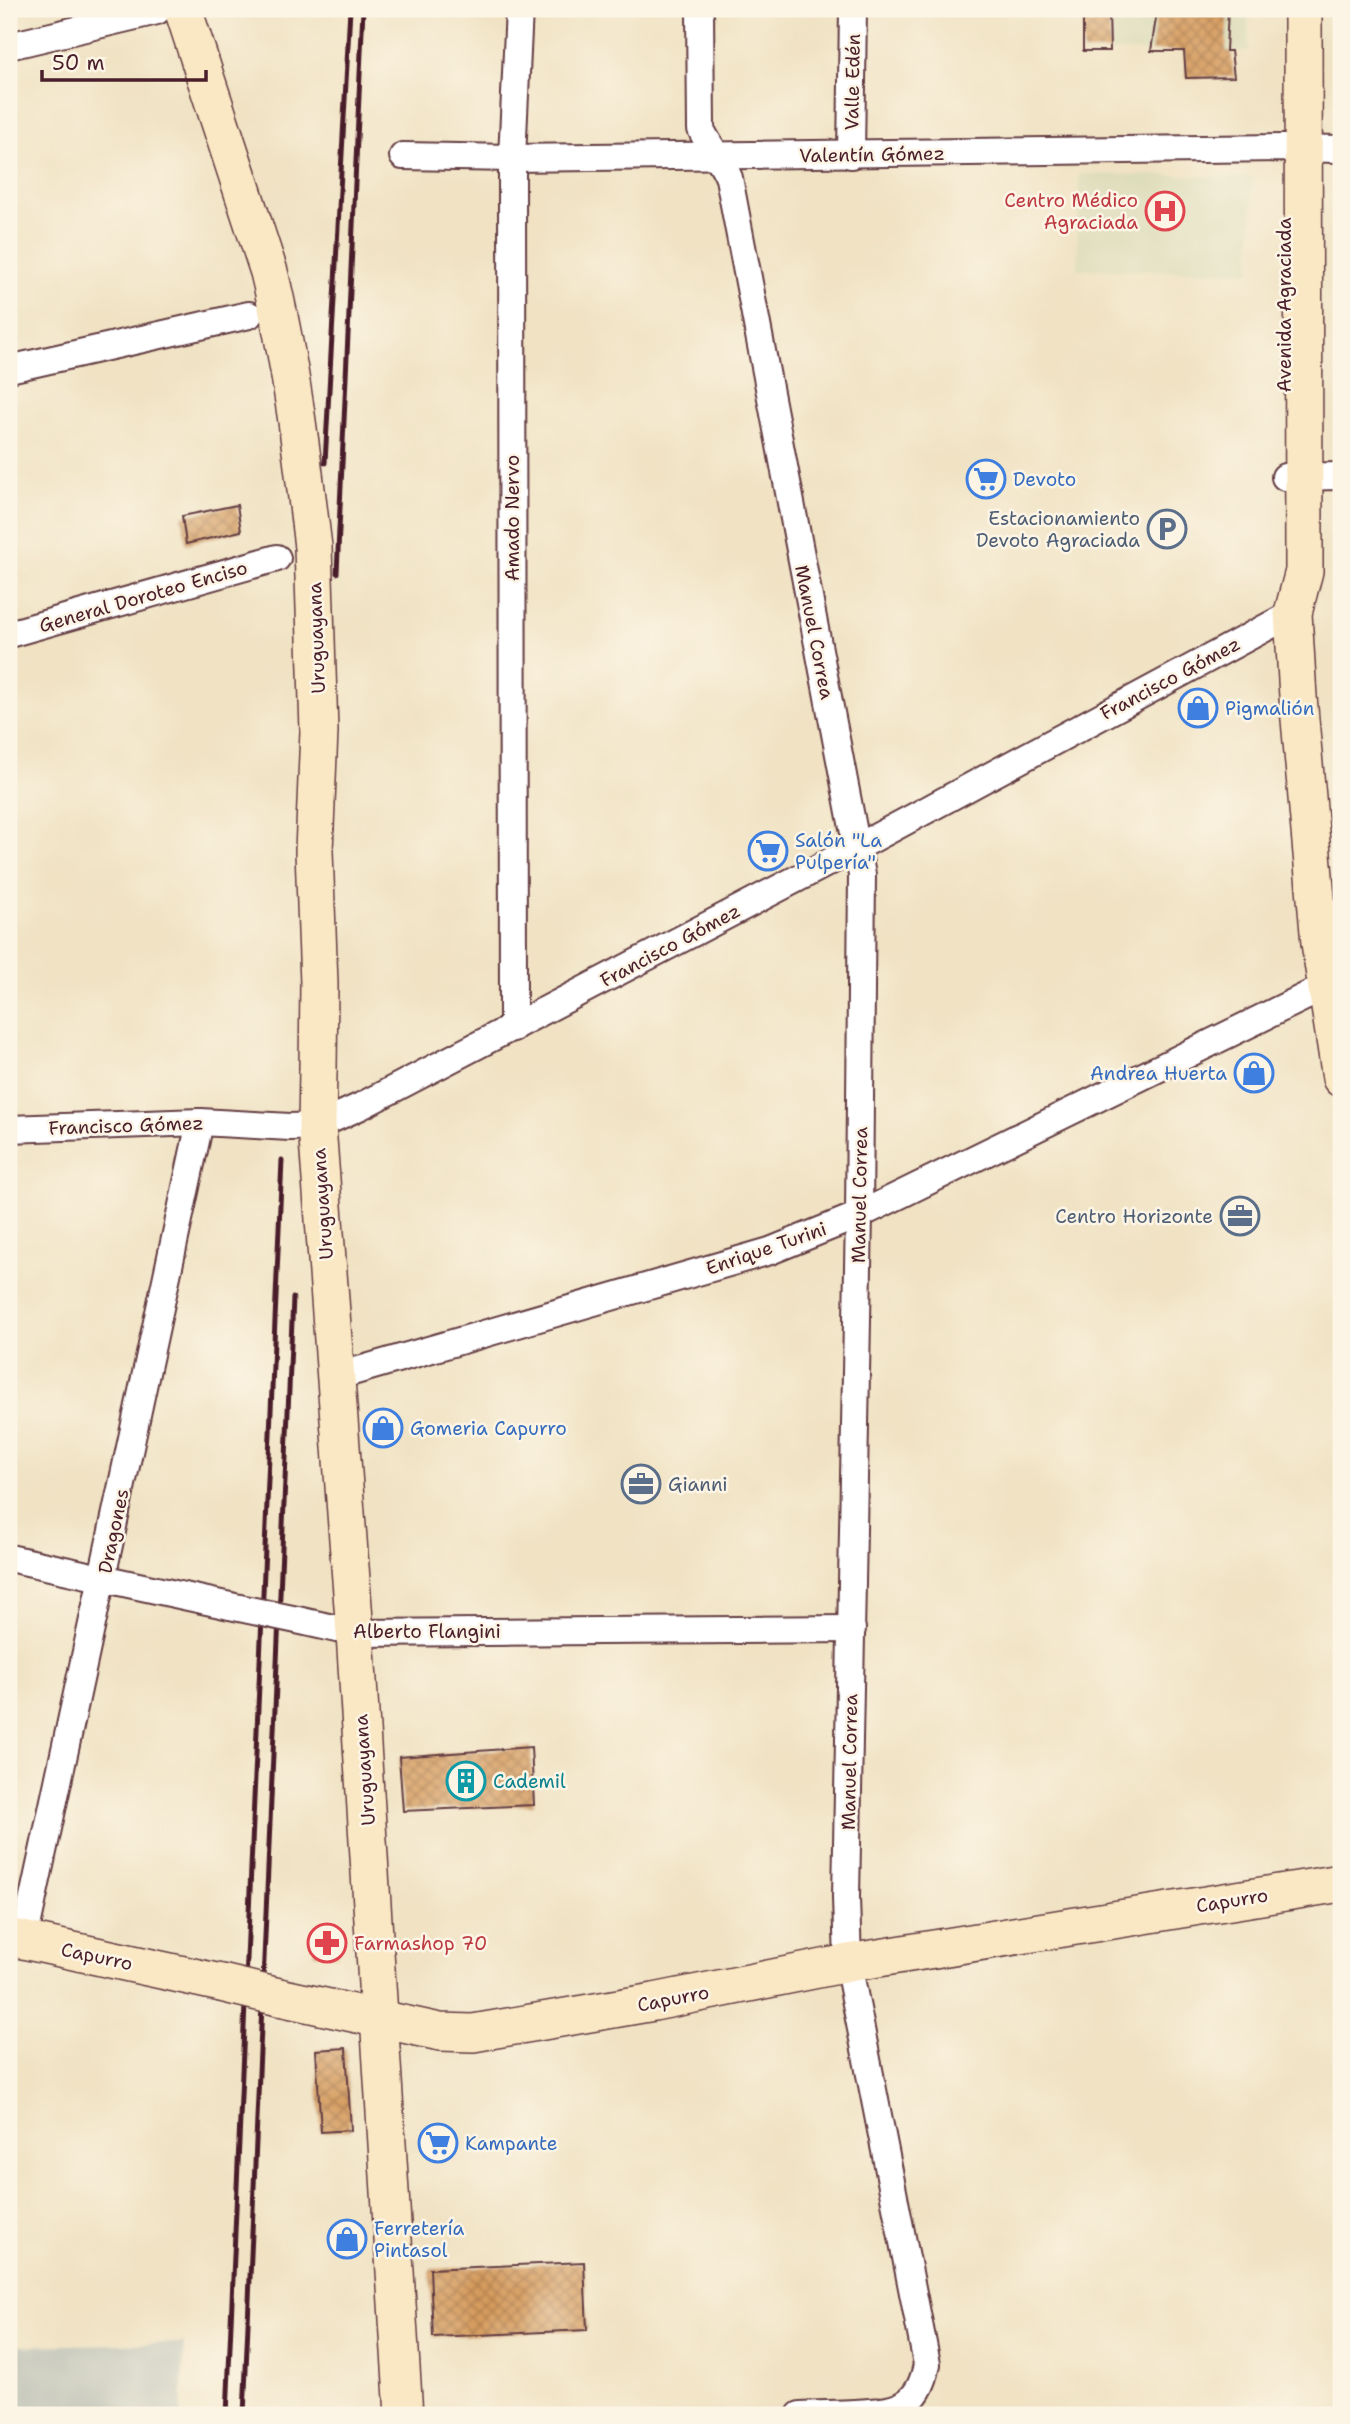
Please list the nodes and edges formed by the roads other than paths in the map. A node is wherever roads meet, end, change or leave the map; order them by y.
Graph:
1 (519, 9) edge
2 (700, 9) edge
3 (853, 9) edge
4 (1283, 9) edge
5 (1303, 9) edge
6 (170, 10) edge
7 (9, 46) edge
8 (1294, 149) junction
9 (1341, 149) edge
10 (717, 155) junction
11 (851, 155) junction
12 (403, 156) dead end
13 (512, 158) junction
14 (249, 315) dead end
15 (9, 369) edge
16 (1341, 476) edge
17 (1294, 477) junction
18 (277, 558) dead end
19 (1294, 606) junction
20 (9, 634) edge
21 (856, 848) junction
22 (1325, 987) junction
23 (513, 1028) junction
24 (1341, 1078) edge
25 (200, 1122) junction
26 (317, 1126) junction
27 (9, 1129) edge
28 (859, 1215) junction
29 (335, 1377) junction
30 (9, 1558) edge
31 (103, 1578) junction
32 (852, 1629) junction
33 (355, 1633) junction
34 (1341, 1882) edge
35 (17, 1938) edge
36 (848, 1963) junction
37 (381, 2019) junction
38 (404, 2415) edge
39 (800, 2415) edge

1 - 13 street, Amado Nervo
2 - 10 street, Manuel Correa
3 - 11 street, Valle Edén
4 - 8 street, Avenida Agraciada
5 - 8 street, Avenida Agraciada
6 - 7 street
6 - 26 street, Uruguayana, bridge
8 - 9 street, Valentín Gómez
8 - 11 street, Valentín Gómez
8 - 17 street, Avenida Agraciada
10 - 11 street, Valentín Gómez
10 - 13 street, Valentín Gómez
10 - 21 street, Manuel Correa
12 - 13 street, Valentín Gómez
13 - 23 street, Amado Nervo
14 - 15 street
16 - 17 street
17 - 19 street, Avenida Agraciada
18 - 20 street, General Doroteo Enciso
19 - 21 street, Francisco Gómez
19 - 22 street, Avenida Agraciada
21 - 23 street, Francisco Gómez
21 - 28 street, Manuel Correa
22 - 24 street, Avenida Agraciada
22 - 28 street, Enrique Turini
23 - 26 street, Francisco Gómez
25 - 26 street, Francisco Gómez
25 - 27 street, Francisco Gómez
25 - 31 street, Dragones
26 - 29 street, Uruguayana
28 - 29 street, Enrique Turini
28 - 32 street, Manuel Correa
29 - 33 street, Uruguayana
30 - 31 street, Alberto Flangini
31 - 33 street, Alberto Flangini, bridge
31 - 35 street, Dragones
32 - 33 street, Alberto Flangini
32 - 36 street, Manuel Correa
33 - 37 street, Uruguayana
34 - 36 street, Capurro
35 - 37 street, Capurro, bridge
36 - 37 street, Capurro
36 - 39 street, Manuel Correa
37 - 38 street, Uruguayana

